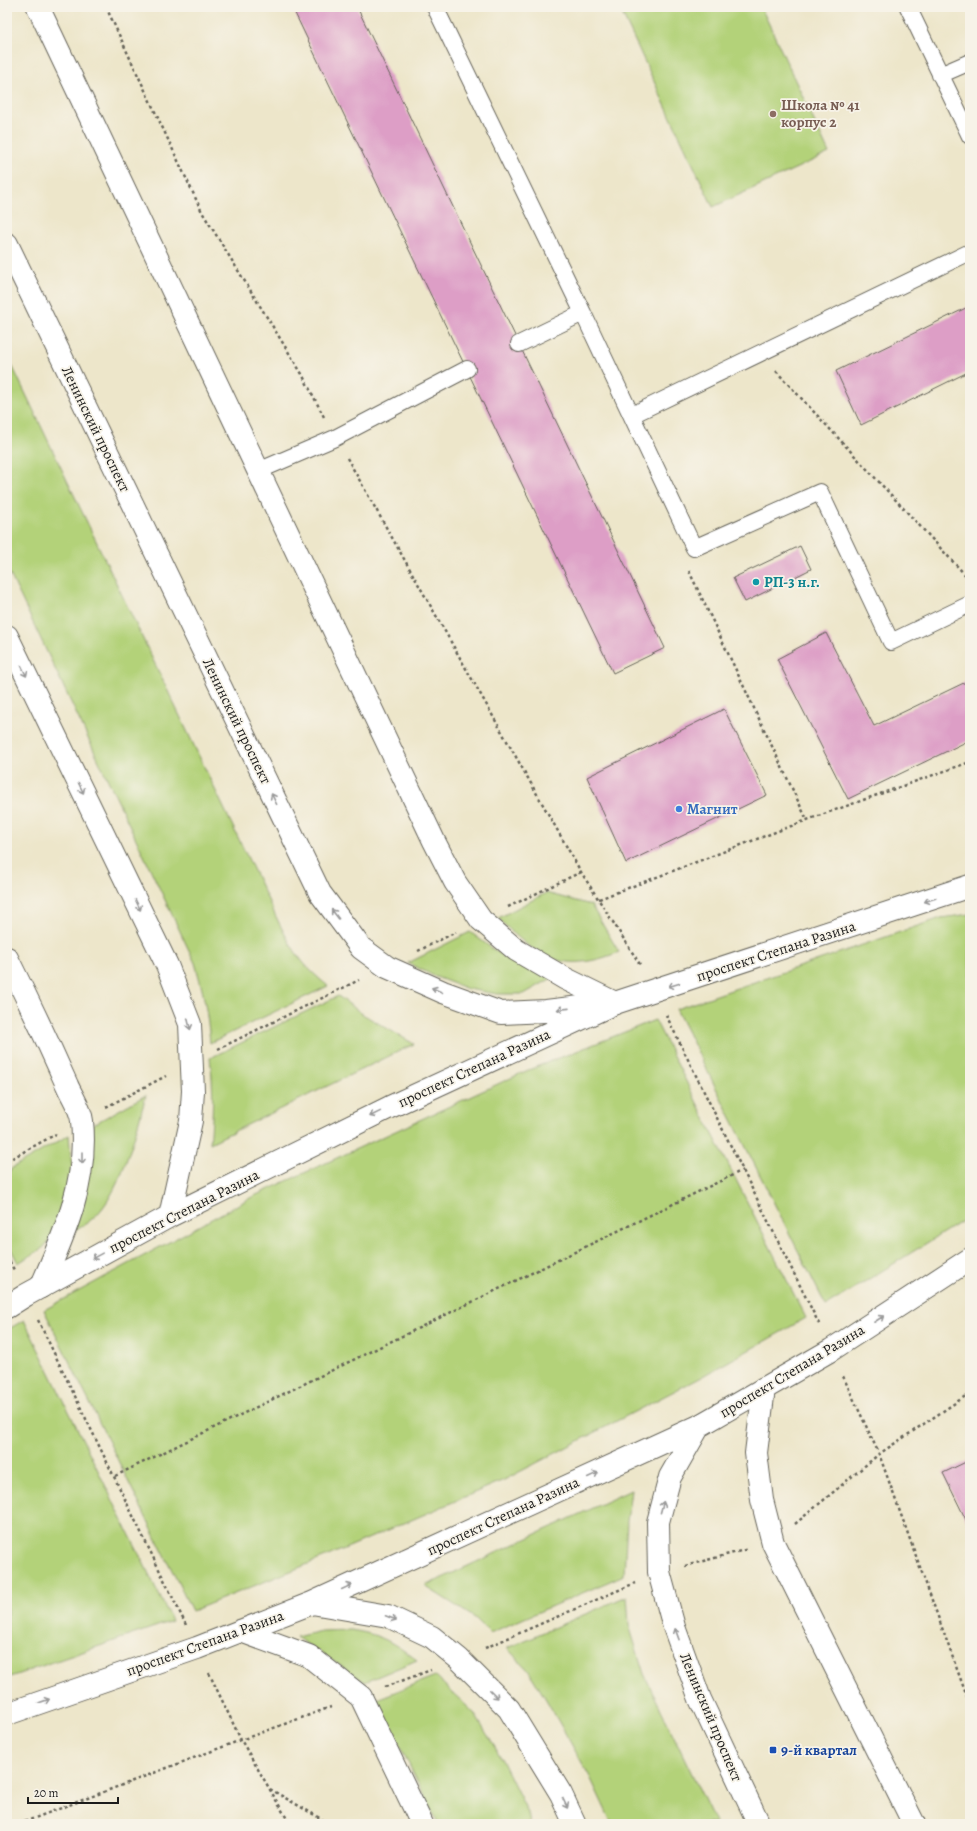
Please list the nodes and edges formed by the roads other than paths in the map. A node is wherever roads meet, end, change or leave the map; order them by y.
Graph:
1 (38, 7) edge
2 (435, 7) edge
3 (908, 7) edge
4 (970, 62) edge
5 (940, 75) junction
6 (970, 136) edge
7 (7, 244) edge
8 (970, 252) edge
9 (583, 313) junction
10 (519, 344) dead end
11 (467, 369) dead end
12 (632, 415) junction
13 (258, 471) junction
14 (970, 604) edge
15 (7, 636) edge
16 (969, 888) edge
17 (7, 958) edge
18 (615, 1003) junction
19 (170, 1216) junction
20 (970, 1259) edge
21 (34, 1291) junction
22 (7, 1307) edge
23 (764, 1388) junction
24 (699, 1426) junction
25 (312, 1603) junction
26 (241, 1631) junction
27 (7, 1714) edge
28 (422, 1824) edge
29 (575, 1824) edge
30 (759, 1824) edge
31 (914, 1824) edge

1 - 13 main road
2 - 9 lane
3 - 5 lane
4 - 5 lane
5 - 6 lane
18 -> 7 main road, Ленинский проспект
8 - 12 lane
9 - 10 lane
9 - 12 lane
11 - 13 lane
12 - 14 lane
13 - 18 main road
15 -> 19 main road
16 -> 18 main road, проспект Степана Разина
17 -> 21 main road
18 -> 19 main road, проспект Степана Разина
19 -> 21 main road, проспект Степана Разина
23 -> 20 main road, проспект Степана Разина
21 - 22 main road, проспект Степана Разина
23 - 24 main road, проспект Степана Разина
23 - 31 main road
25 -> 24 main road, проспект Степана Разина
30 -> 24 main road, Ленинский проспект
25 - 26 main road, проспект Степана Разина
25 -> 29 main road
27 -> 26 main road, проспект Степана Разина
26 - 28 main road

